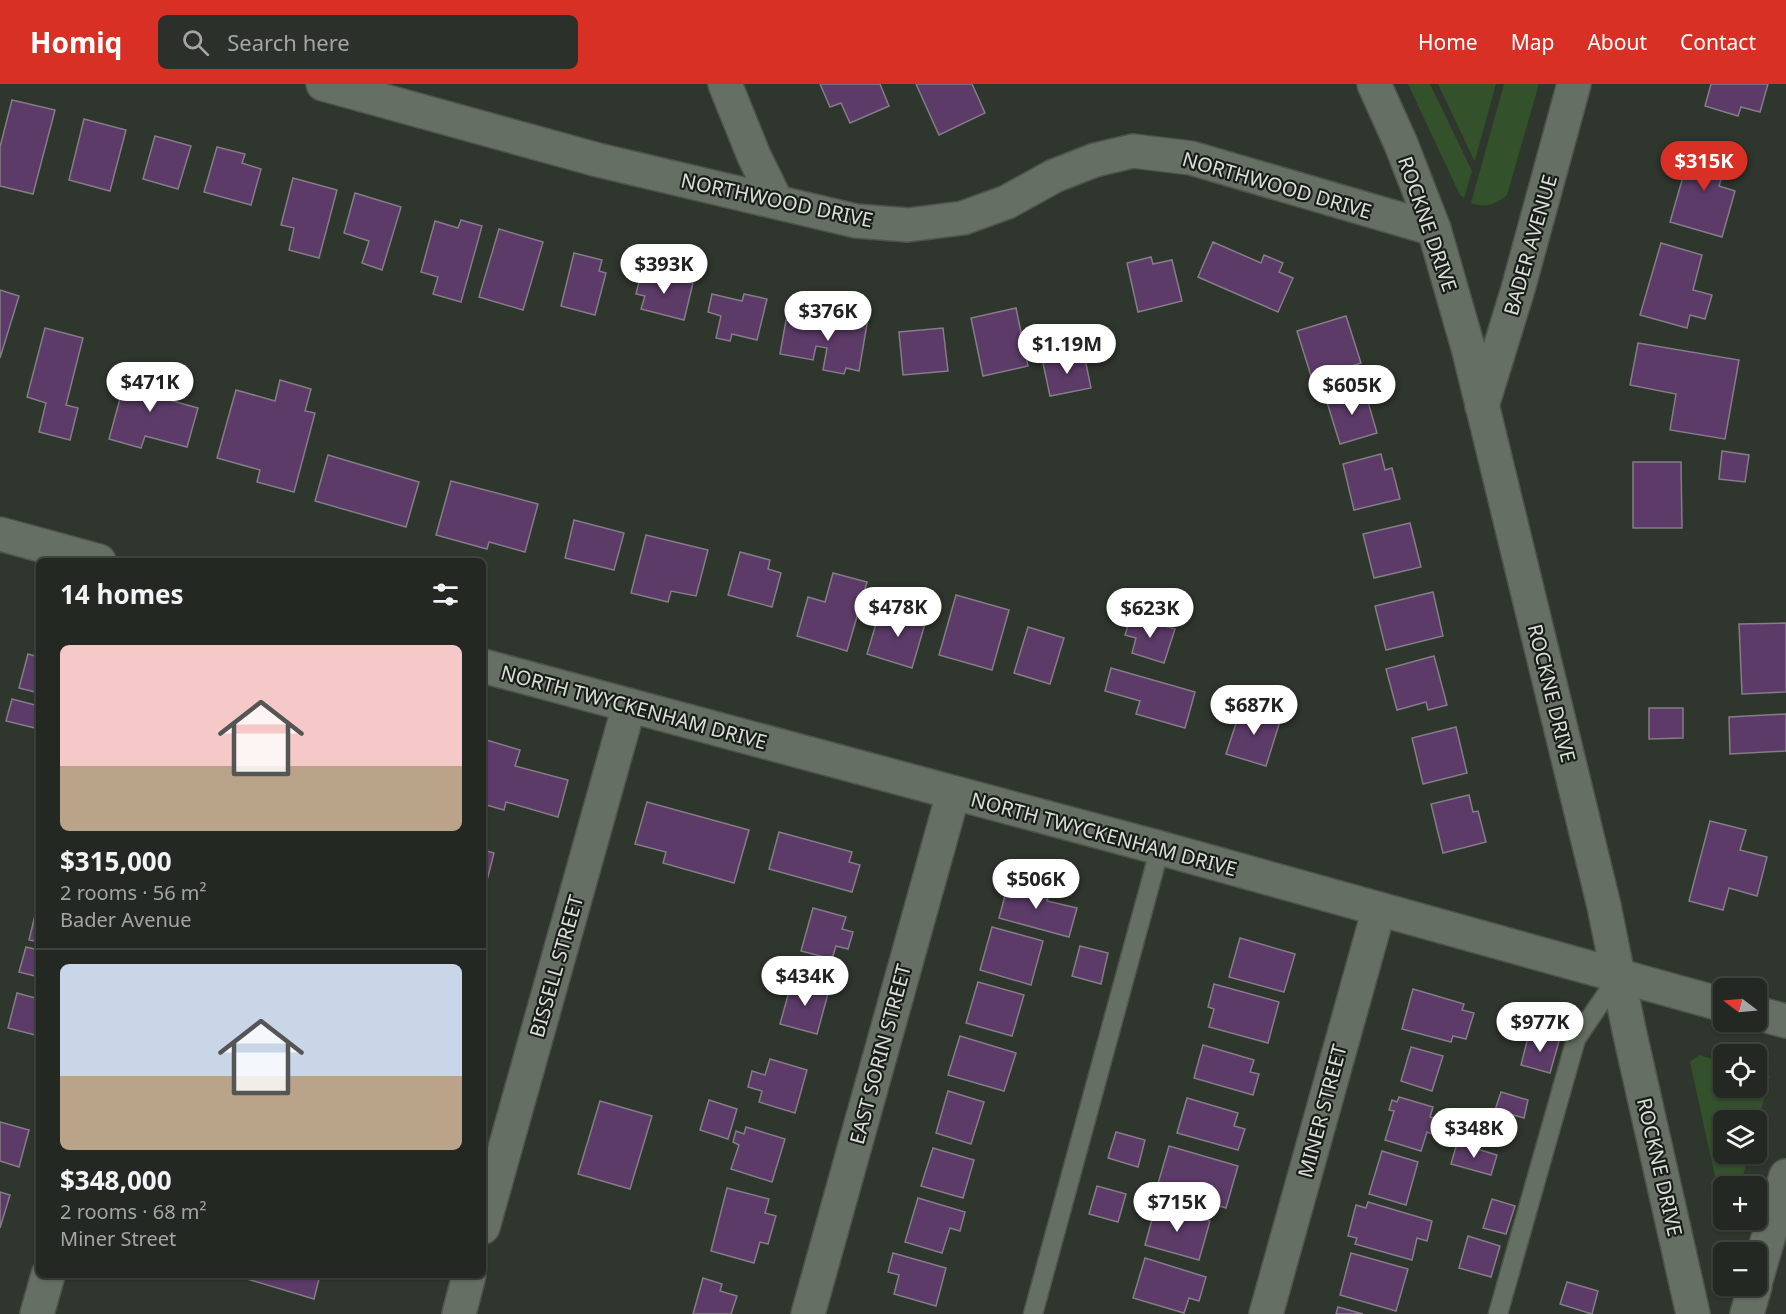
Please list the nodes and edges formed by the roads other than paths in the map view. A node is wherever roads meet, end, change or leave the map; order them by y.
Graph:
1 (323, 84) edge
2 (725, 84) edge
3 (1374, 84) edge
4 (1574, 84) edge
5 (776, 201) junction
6 (1434, 229) junction
7 (1482, 406) junction
8 (0, 534) edge
9 (88, 558) edge
10 (486, 667) edge
11 (629, 705) junction
12 (953, 794) junction
13 (1160, 848) junction
14 (1379, 909) junction
15 (1619, 976) junction
16 (1713, 1002) edge
17 (1767, 1016) edge
18 (1786, 1021) edge
19 (1786, 1176) edge
20 (486, 1216) edge
21 (1767, 1242) edge
22 (47, 1278) edge
23 (469, 1278) edge
24 (1752, 1296) edge
25 (37, 1314) edge
26 (459, 1314) edge
27 (808, 1314) edge
28 (1033, 1314) edge
29 (1266, 1314) edge
30 (1498, 1314) edge
31 (1693, 1314) edge
32 (1747, 1314) edge

1 - 5 street, NORTHWOOD DRIVE
2 - 5 street
3 - 6 street, ROCKNE DRIVE
4 - 7 street, BADER AVENUE
5 - 6 street, NORTHWOOD DRIVE
6 - 7 street, ROCKNE DRIVE
7 - 15 street, ROCKNE DRIVE
8 - 9 street
10 - 11 street, NORTH TWYCKENHAM DRIVE
11 - 12 street, NORTH TWYCKENHAM DRIVE
11 - 20 street, BISSELL STREET
12 - 13 street, NORTH TWYCKENHAM DRIVE
12 - 27 street, EAST SORIN STREET
13 - 14 street, NORTH TWYCKENHAM DRIVE
13 - 28 lane
14 - 15 street, NORTH TWYCKENHAM DRIVE
14 - 29 street, MINER STREET
15 - 16 street, NORTH TWYCKENHAM DRIVE
15 - 30 lane
15 - 31 street, ROCKNE DRIVE
17 - 18 street
19 - 21 street
22 - 25 street
23 - 26 street
24 - 32 street

